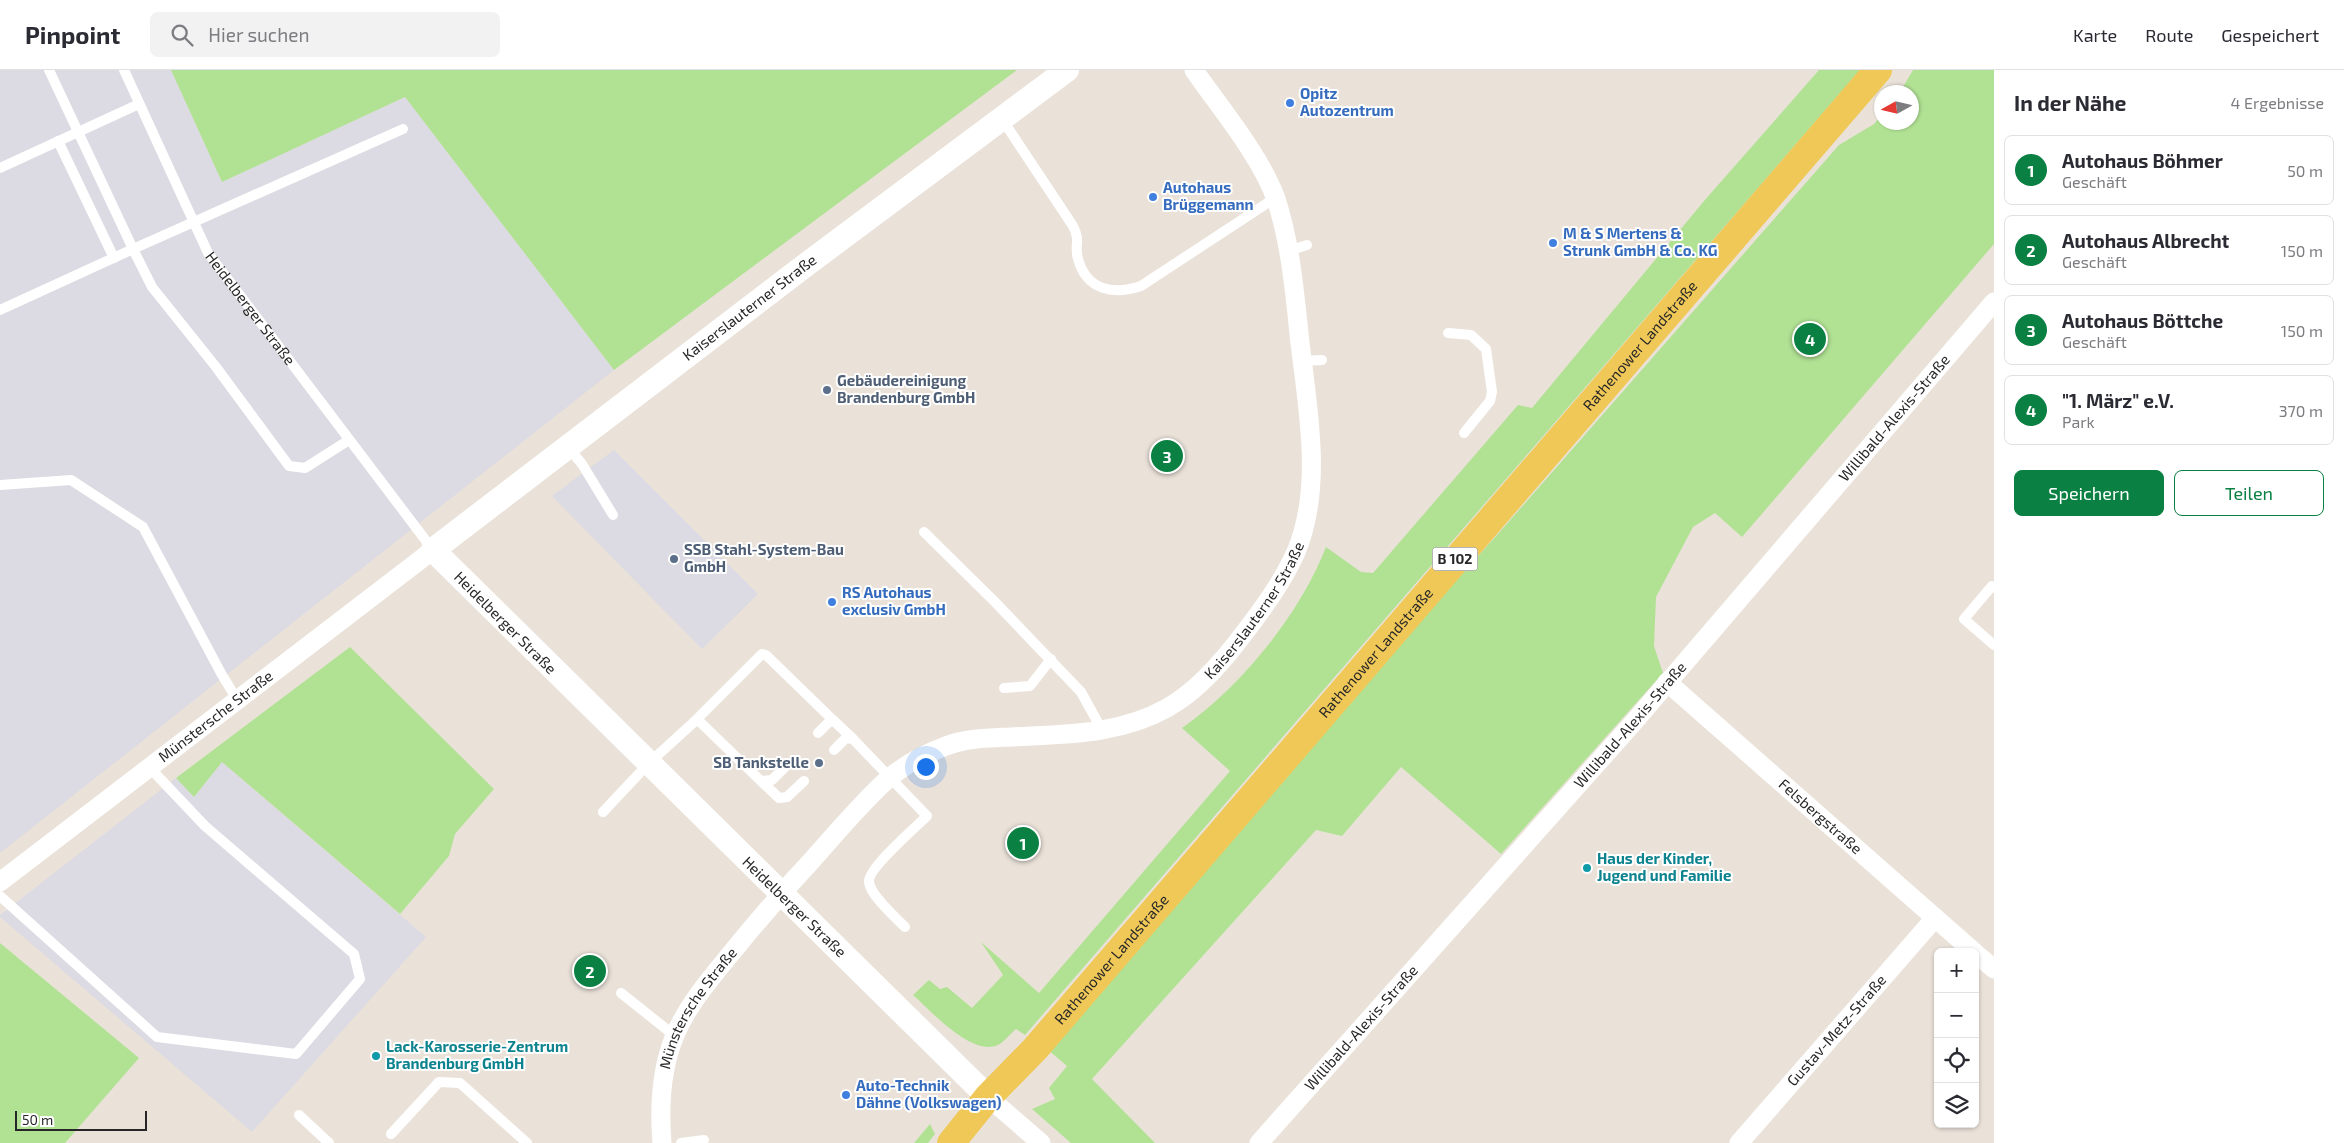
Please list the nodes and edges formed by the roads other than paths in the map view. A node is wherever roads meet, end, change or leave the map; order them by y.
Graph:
1 (49, 70) edge
2 (124, 70) edge
3 (1068, 70) edge
4 (1194, 70) edge
5 (1878, 70) edge
6 (139, 104) junction
7 (1002, 119) junction
8 (403, 129) dead end
9 (78, 132) junction
10 (58, 141) junction
11 (0, 168) edge
12 (1275, 198) junction
13 (194, 224) junction
14 (1307, 245) dead end
15 (133, 250) junction
16 (1288, 251) junction
17 (114, 258) junction
18 (1994, 302) edge
19 (0, 310) edge
20 (1448, 333) dead end
21 (1322, 360) dead end
22 (1302, 362) junction
23 (1464, 434) dead end
24 (349, 440) junction
25 (568, 447) junction
26 (0, 485) edge
27 (613, 515) dead end
28 (924, 532) dead end
29 (433, 550) junction
30 (1994, 588) edge
31 (1994, 645) edge
32 (1051, 659) junction
33 (1667, 682) junction
34 (1004, 688) dead end
35 (238, 701) junction
36 (834, 721) junction
37 (694, 722) junction
38 (1102, 730) junction
39 (818, 733) dead end
40 (852, 738) junction
41 (834, 750) dead end
42 (648, 764) junction
43 (788, 764) dead end
44 (150, 768) junction
45 (891, 777) junction
46 (804, 780) dead end
47 (761, 781) junction
48 (603, 812) dead end
49 (0, 882) edge
50 (781, 894) junction
51 (0, 896) edge
52 (1935, 918) junction
53 (905, 928) dead end
54 (1970, 948) edge
55 (1979, 956) edge
56 (1994, 969) edge
57 (621, 993) dead end
58 (675, 1036) junction
59 (988, 1098) junction
60 (300, 1115) dead end
61 (391, 1134) dead end
62 (704, 1140) dead end
63 (329, 1143) edge
64 (527, 1143) edge
65 (662, 1143) edge
66 (681, 1143) edge
67 (950, 1143) edge
68 (1040, 1143) edge
69 (1259, 1143) edge
70 (1739, 1143) edge

1 - 9 lane
2 - 6 lane, Heidelberger Straße
3 - 7 street, Kaiserslauterner Straße
4 - 12 street, Kaiserslauterner Straße
5 - 59 main road, Rathenower Landstraße / B 102
6 - 9 lane
6 - 13 lane, Heidelberger Straße
7 - 12 lane
7 - 25 street, Kaiserslauterner Straße
8 - 13 lane
9 - 10 lane
9 - 15 lane
10 - 11 lane
10 - 17 lane
12 - 16 street, Kaiserslauterner Straße
13 - 15 lane
13 - 24 lane, Heidelberger Straße
14 - 16 lane
15 - 17 lane
15 - 24 lane
16 - 22 street, Kaiserslauterner Straße
17 - 19 lane
18 - 33 street, Willibald-Alexis-Straße
20 - 23 lane
21 - 22 lane
22 - 38 street, Kaiserslauterner Straße
24 - 29 lane, Heidelberger Straße
25 - 27 lane
25 - 29 street, Kaiserslauterner Straße
26 - 35 lane
28 - 32 lane
29 - 35 street, Münstersche Straße
29 - 42 street, Heidelberger Straße
30 - 31 lane
32 - 34 lane
32 - 38 lane
33 - 52 street, Felsbergstraße
33 - 69 street, Willibald-Alexis-Straße
35 - 44 street, Münstersche Straße
36 - 37 lane
36 - 39 lane
36 - 40 lane
37 - 42 lane
37 - 47 lane
38 - 45 street, Kaiserslauterner Straße
40 - 41 lane
40 - 45 lane
42 - 48 lane
42 - 50 street, Heidelberger Straße
43 - 47 lane
44 - 49 street, Münstersche Straße
44 - 51 lane
45 - 50 street, Kaiserslauterner Straße
45 - 53 lane
46 - 47 lane
50 - 58 street, Münstersche Straße
50 - 59 street, Heidelberger Straße
52 - 54 street, Felsbergstraße
52 - 70 street, Gustav-Metz-Straße
55 - 56 street, Felsbergstraße
57 - 58 lane
58 - 65 street, Münstersche Straße
59 - 67 main road, Rathenower Landstraße / B 102
59 - 68 street
60 - 63 lane
61 - 64 lane
62 - 66 lane

